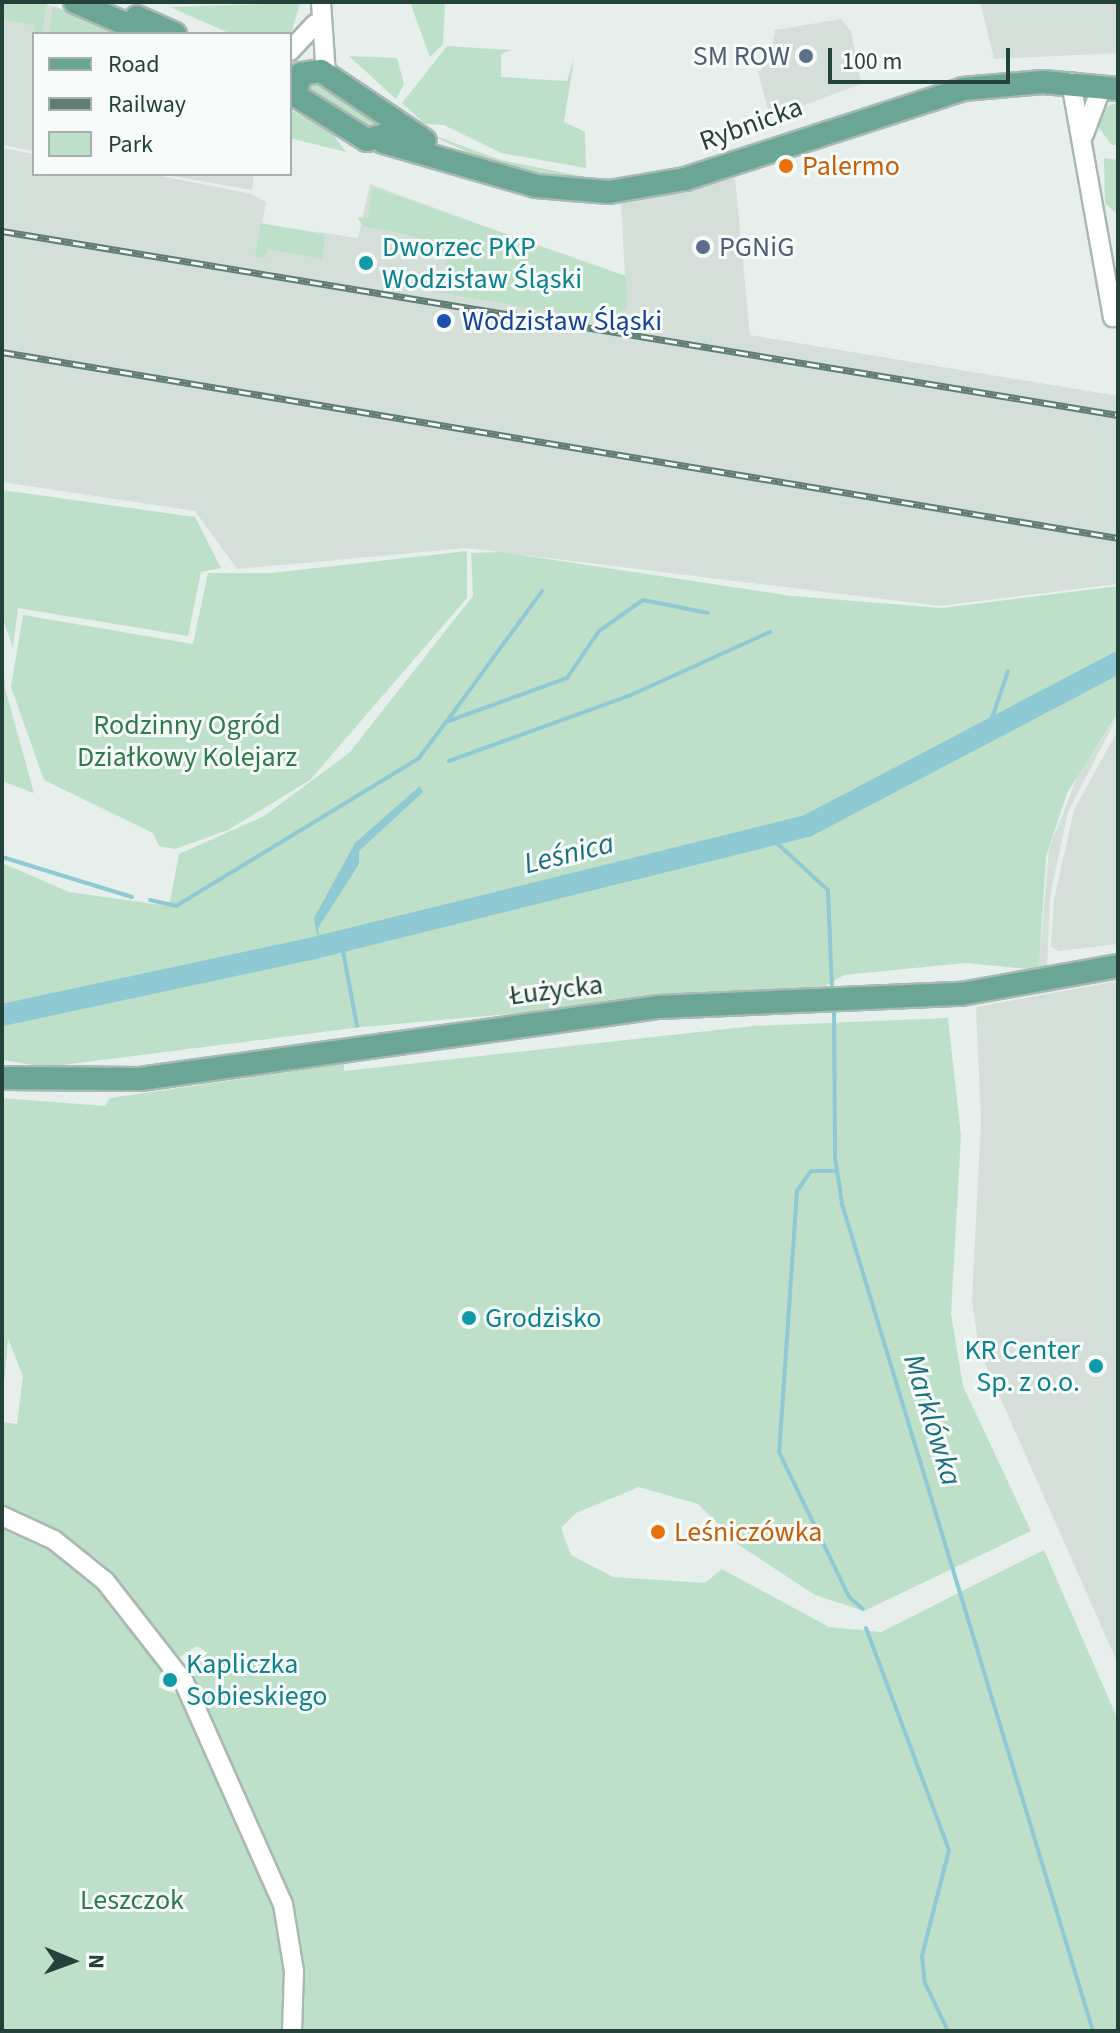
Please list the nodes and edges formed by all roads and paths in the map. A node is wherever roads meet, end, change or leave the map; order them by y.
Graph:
1 (75, 2) edge
2 (103, 2) edge
3 (321, 2) edge
4 (315, 24) junction
5 (144, 32) edge
6 (170, 32) edge
7 (292, 49) edge
8 (301, 80) edge
9 (1071, 82) junction
10 (1110, 87) edge
11 (393, 120) junction
12 (1084, 134) junction
13 (383, 142) junction
14 (453, 159) junction
15 (1113, 317) dead end
16 (1118, 966) edge
17 (2, 1078) edge
18 (2, 1516) edge
19 (292, 2031) edge

1 - 5 main road
2 - 6 main road
3 - 4 street
3 - 8 street
4 - 7 street
4 - 8 street
8 - 11 main road, Rybnicka
8 - 13 main road, Rybnicka
9 - 10 main road, Rybnicka
9 - 12 street
9 - 14 main road, Rybnicka
10 - 12 street
11 - 13 main road
11 - 14 main road, Rybnicka
12 - 15 street
13 - 14 main road, Rybnicka
16 - 17 main road, Łużycka
18 - 19 street

